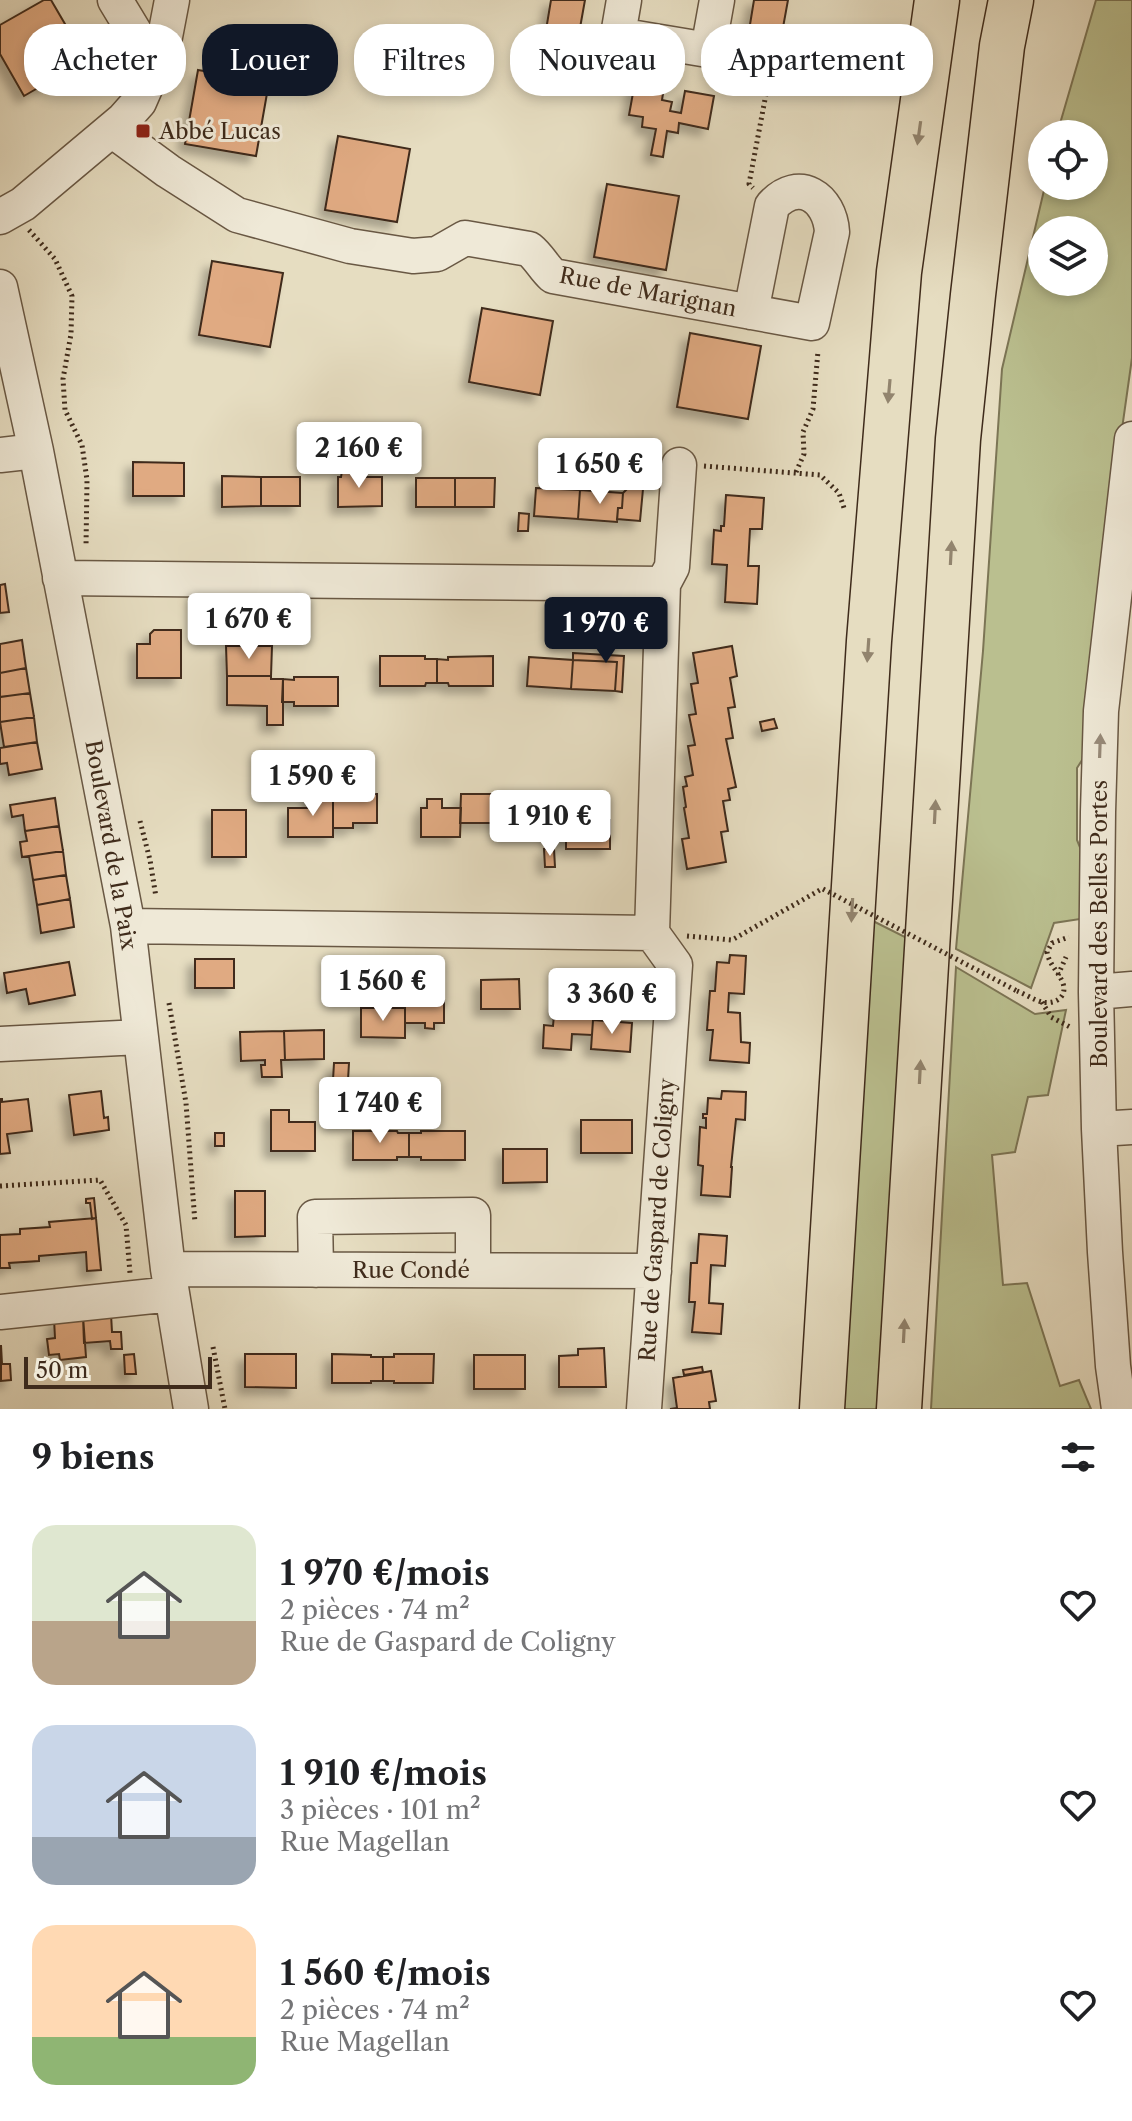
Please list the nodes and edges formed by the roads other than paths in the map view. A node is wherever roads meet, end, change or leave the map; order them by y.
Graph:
1 (115, 0) edge
2 (172, 0) edge
3 (624, 0) edge
4 (717, 0) edge
5 (937, 0) edge
6 (1011, 0) edge
7 (130, 24) edge
8 (167, 24) edge
9 (142, 96) edge
10 (112, 130) junction
11 (0, 217) edge
12 (0, 287) edge
13 (751, 312) junction
14 (1132, 439) edge
15 (36, 451) junction
16 (0, 455) edge
17 (679, 465) road end
18 (60, 578) junction
19 (663, 584) junction
20 (128, 926) junction
21 (652, 933) junction
22 (1132, 989) edge
23 (1096, 992) junction
24 (140, 1037) junction
25 (0, 1044) edge
26 (1116, 1128) edge
27 (316, 1270) junction
28 (473, 1270) junction
29 (654, 1271) junction
30 (170, 1282) junction
31 (0, 1312) edge
32 (191, 1409) edge
33 (644, 1409) edge
34 (822, 1409) edge
35 (899, 1409) edge
36 (1119, 1409) edge

1 - 7 street
2 - 8 street
3 - 4 street
5 -> 34 highway
35 -> 6 highway
9 - 10 street
10 - 11 street
10 - 13 street, Rue de Marignan
12 - 15 street, Boulevard de la Paix
13 - 13 street, Rue de Marignan
23 -> 14 street, Boulevard des Belles Portes
15 - 16 street
15 - 18 street, Boulevard de la Paix
17 - 19 street
18 - 19 street
18 - 20 street, Boulevard de la Paix
19 - 21 street
20 - 21 street
20 - 24 street, Boulevard de la Paix
21 - 29 street, Rue de Gaspard de Coligny
22 - 23 street
23 - 26 street, Boulevard des Belles Portes
24 - 25 street
24 - 30 street, Boulevard de la Paix
26 - 36 street, Boulevard des Belles Portes
27 - 28 street, Rue Condé
27 - 28 street
27 - 30 street, Rue Condé
28 - 29 street, Rue Condé
29 - 33 street, Rue de Gaspard de Coligny
30 - 31 street, Rue Condé
30 - 32 street, Boulevard de la Paix

